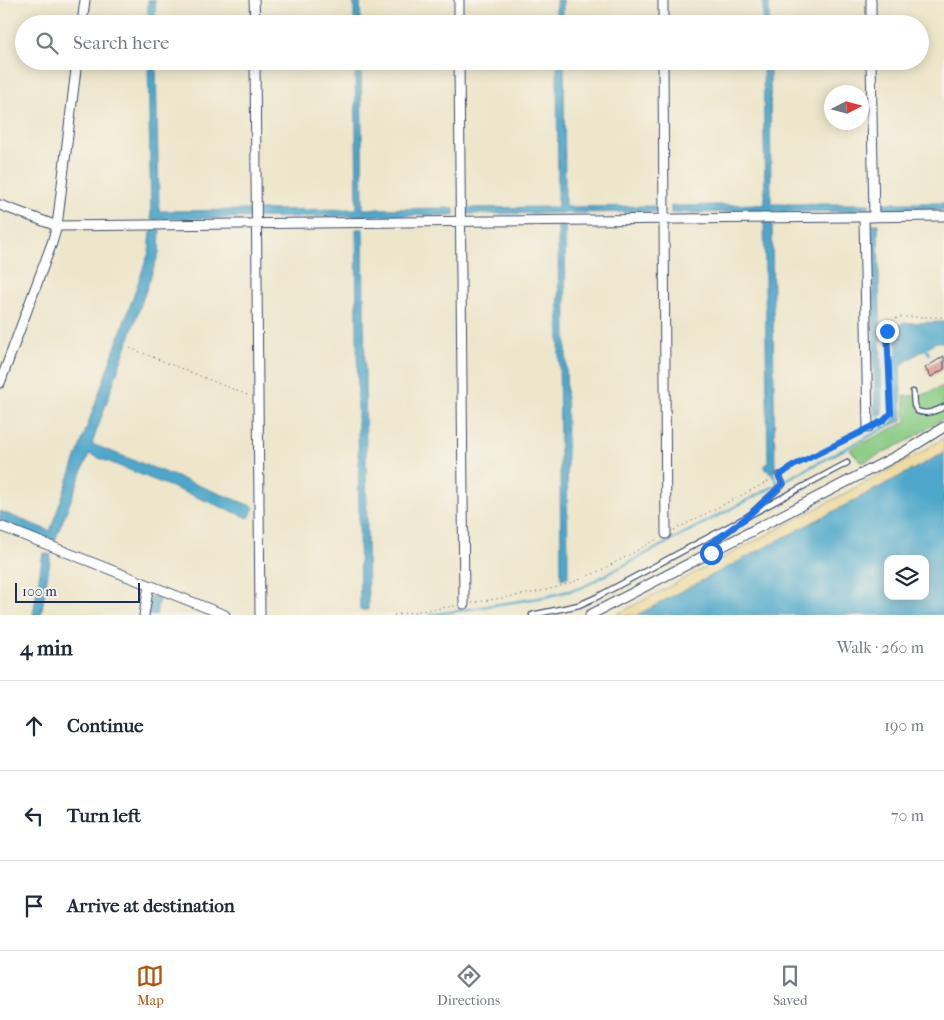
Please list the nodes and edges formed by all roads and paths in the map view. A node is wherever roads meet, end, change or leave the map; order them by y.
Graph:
1 (85, 0) edge
2 (254, 0) edge
3 (459, 0) edge
4 (663, 0) edge
5 (871, 0) edge
6 (83, 15) edge
7 (255, 15) edge
8 (459, 15) edge
9 (663, 15) edge
10 (871, 15) edge
11 (77, 70) edge
12 (255, 70) edge
13 (460, 70) edge
14 (663, 70) edge
15 (872, 70) edge
16 (0, 206) edge
17 (874, 214) junction
18 (944, 216) edge
19 (665, 220) junction
20 (460, 221) junction
21 (256, 223) junction
22 (56, 226) junction
23 (944, 317) edge
24 (130, 348) dead end
25 (0, 383) edge
26 (913, 392) dead end
27 (258, 400) junction
28 (944, 407) edge
29 (944, 427) edge
30 (868, 428) junction
31 (847, 464) dead end
32 (779, 476) joint
33 (773, 479) dead end
34 (747, 517) junction
35 (0, 526) edge
36 (666, 534) junction
37 (711, 553) junction
38 (149, 585) junction
39 (464, 604) junction
40 (144, 615) edge
41 (225, 615) edge
42 (260, 615) edge
43 (394, 615) edge
44 (532, 615) edge
45 (590, 615) edge

1 - 6 street
2 - 7 street
3 - 8 street
4 - 9 street
5 - 10 street
11 - 22 street
12 - 21 street
13 - 20 street
14 - 19 street
15 - 17 street
16 - 22 street
17 - 18 street
17 - 19 street
17 - 30 street
19 - 20 street
19 - 36 street
20 - 21 street
20 - 39 street
21 - 22 street
21 - 27 street
22 - 25 street
23 - 30 path
24 - 27 path
26 - 28 lane
27 - 42 street
29 - 37 street
30 - 32 path
31 - 34 lane
32 - 34 lane
33 - 36 path
34 - 37 lane
34 - 44 lane
35 - 38 street
36 - 39 path
37 - 45 street
38 - 40 street
38 - 41 street
39 - 43 path

